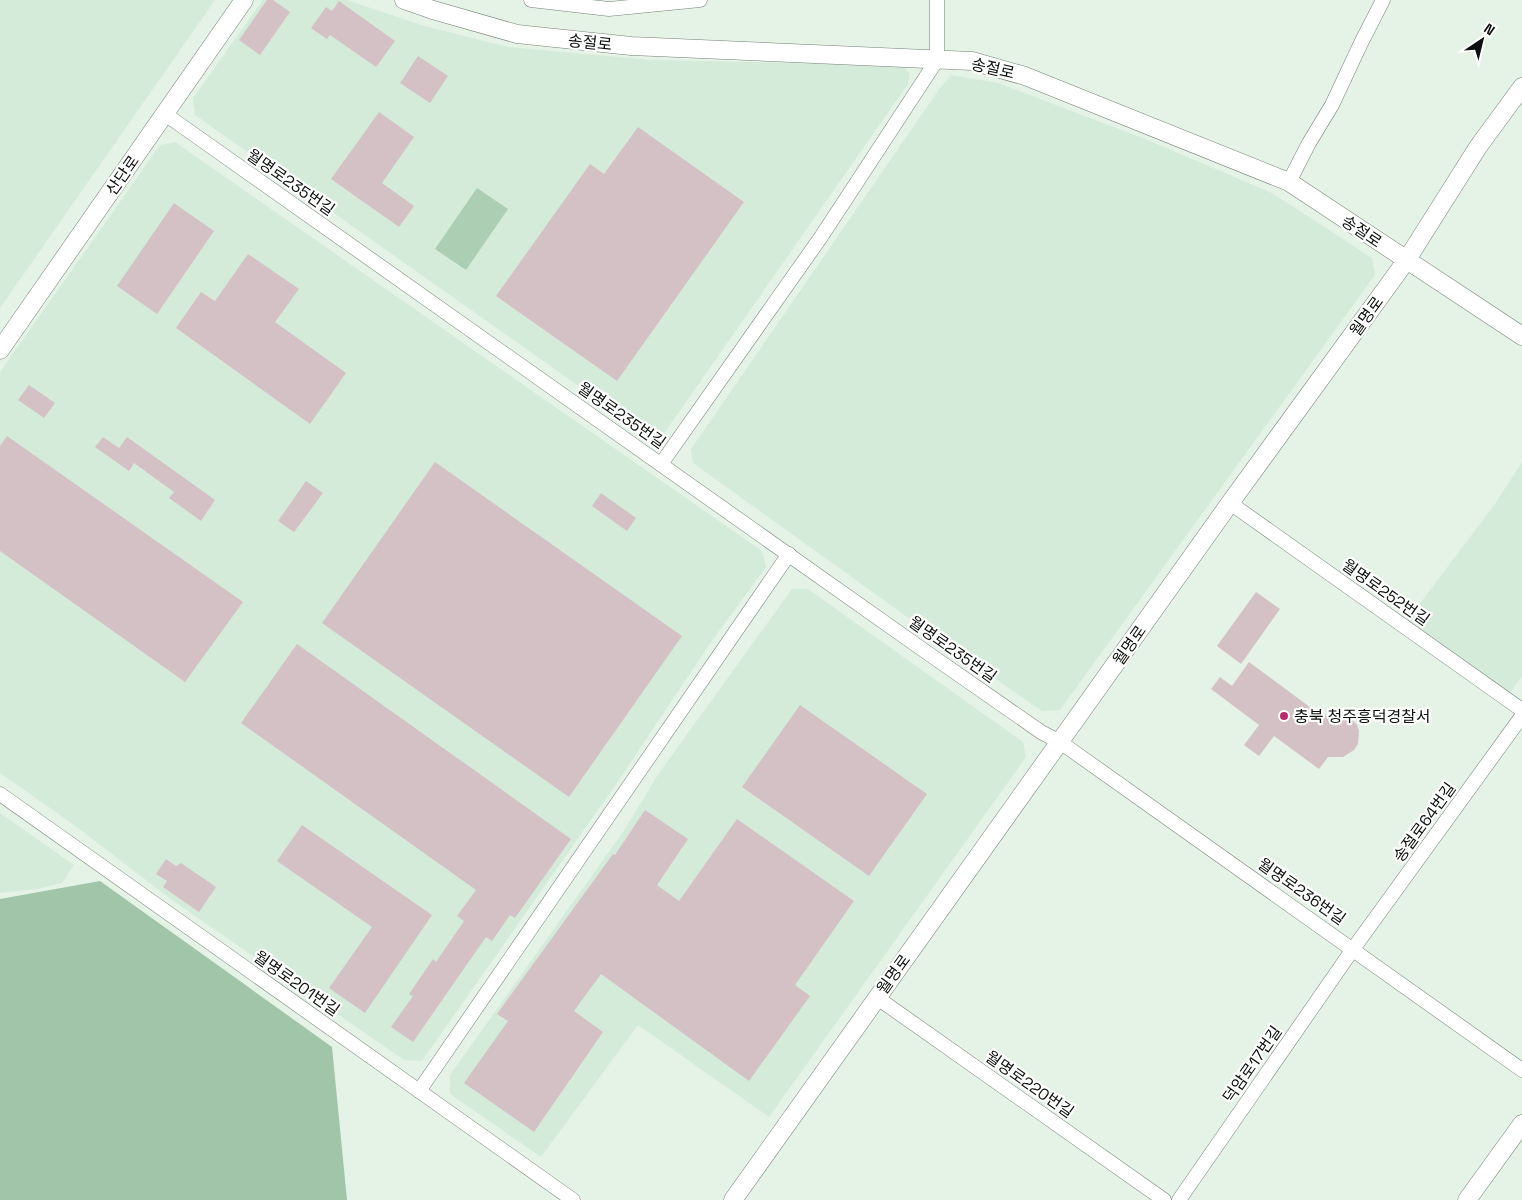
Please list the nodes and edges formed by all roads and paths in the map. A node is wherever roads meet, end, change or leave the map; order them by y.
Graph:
1 (244, 0) edge
2 (404, 0) edge
3 (531, 0) edge
4 (700, 0) edge
5 (937, 0) edge
6 (1383, 0) edge
7 (937, 60) junction
8 (1522, 87) edge
9 (165, 114) junction
10 (1288, 182) junction
11 (1406, 261) junction
12 (1522, 336) edge
13 (0, 350) edge
14 (660, 464) junction
15 (1230, 503) junction
16 (788, 554) junction
17 (1522, 710) edge
18 (1522, 716) edge
19 (1060, 742) junction
20 (0, 794) edge
21 (1354, 949) junction
22 (876, 998) junction
23 (1522, 1070) edge
24 (419, 1090) junction
25 (1522, 1124) edge
26 (573, 1200) edge
27 (732, 1200) edge
28 (1164, 1200) edge
29 (1179, 1200) edge
30 (1467, 1200) edge

1 - 9 street, 산단로
2 - 7 street, 송절로
3 - 4 street
5 - 7 street
6 - 10 street
7 - 10 street, 송절로
7 - 14 street
8 - 11 street, 월명로
9 - 13 street, 산단로
9 - 14 street, 월명로235번길
10 - 11 street, 송절로
11 - 12 street, 송절로
11 - 15 street, 월명로
14 - 16 street, 월명로235번길
15 - 17 street, 월명로252번길
15 - 19 street, 월명로
16 - 19 street, 월명로235번길
16 - 24 street
18 - 21 street, 송절로64번길
19 - 21 street, 월명로236번길
19 - 22 street, 월명로
20 - 24 street, 월명로201번길
21 - 23 street, 월명로236번길
21 - 29 street, 덕암로17번길
22 - 27 street, 월명로
22 - 28 street, 월명로220번길
24 - 26 street, 월명로201번길
25 - 30 street

